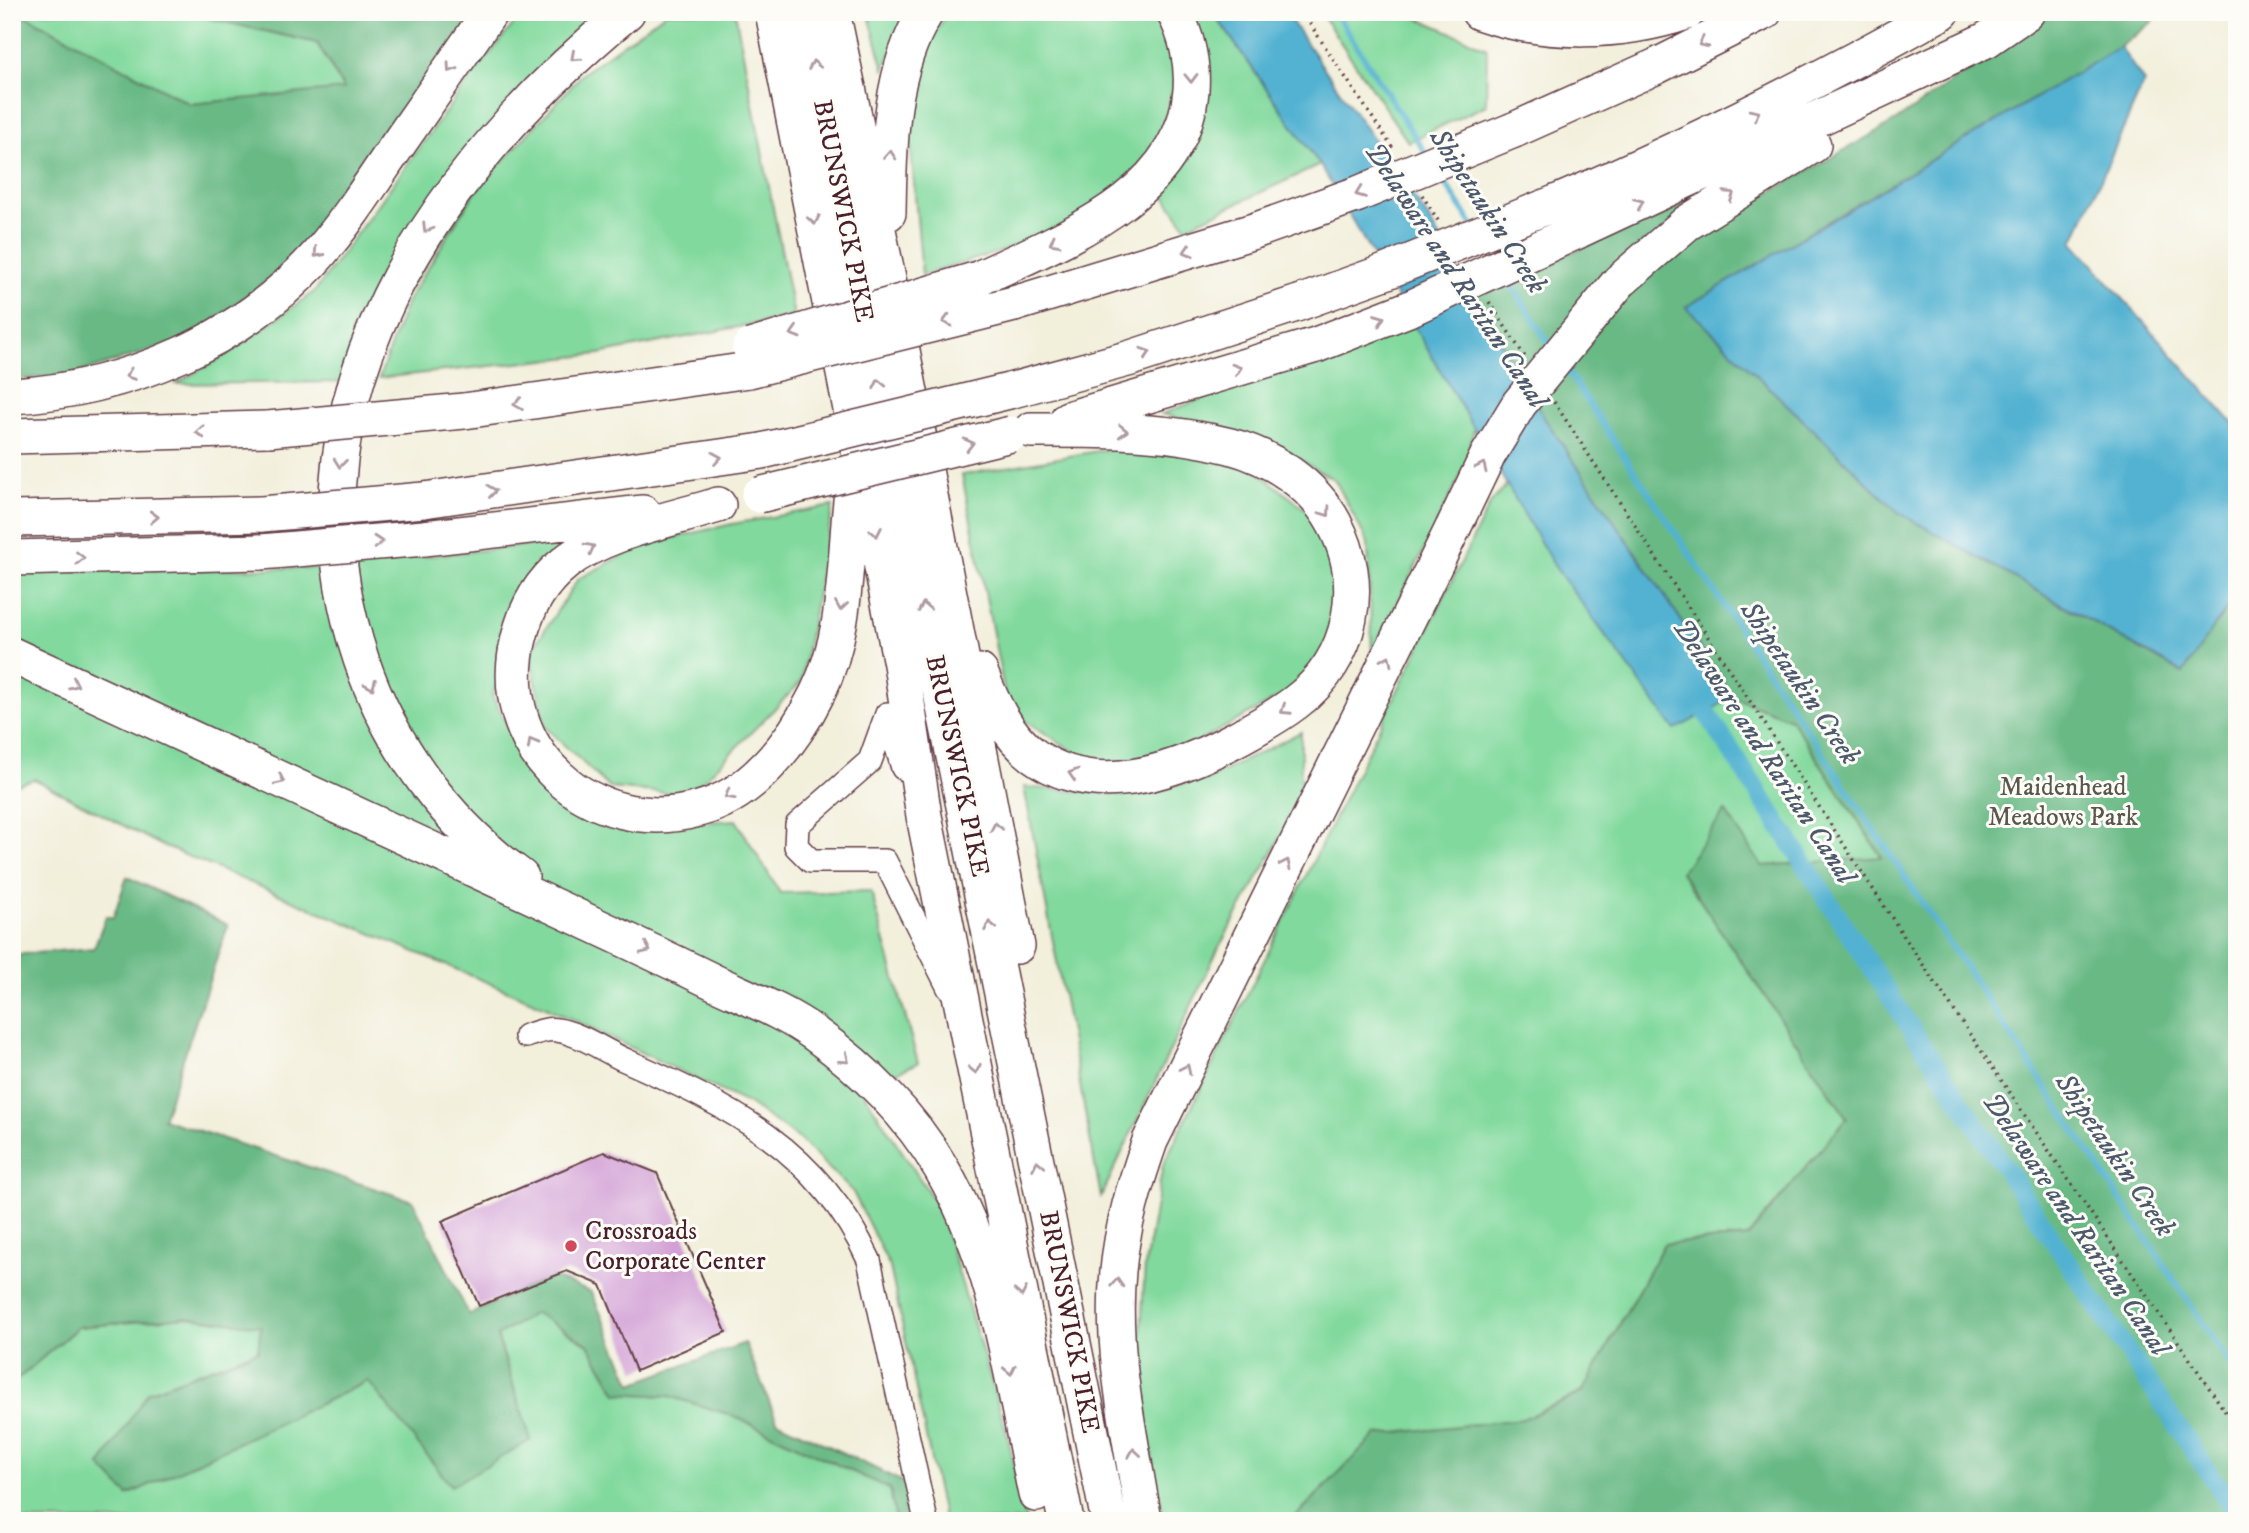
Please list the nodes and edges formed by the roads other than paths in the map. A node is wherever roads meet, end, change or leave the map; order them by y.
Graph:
1 (490, 12) edge
2 (627, 12) edge
3 (773, 12) edge
4 (803, 12) edge
5 (832, 12) edge
6 (926, 12) edge
7 (1174, 12) edge
8 (1479, 12) edge
9 (1687, 12) edge
10 (1763, 12) edge
11 (1942, 12) edge
12 (2027, 12) edge
13 (1986, 40) junction
14 (887, 273) junction
15 (743, 360) junction
16 (12, 396) edge
17 (1021, 432) junction
18 (12, 436) edge
19 (859, 441) junction
20 (718, 505) junction
21 (12, 519) edge
22 (12, 558) edge
23 (951, 598) junction
24 (12, 655) edge
25 (933, 861) junction
26 (584, 920) junction
27 (966, 1022) junction
28 (526, 1036) dead end
29 (1028, 1113) junction
30 (926, 1521) edge
31 (1042, 1521) edge
32 (1066, 1521) edge
33 (1109, 1521) edge
34 (1144, 1521) edge

1 -> 16 highway
2 -> 26 highway
3 -> 19 highway, BRUNSWICK PIKE
29 -> 4 highway, BRUNSWICK PIKE
5 - 14 highway
14 -> 6 highway
7 -> 15 highway, bridge
8 - 9 highway
10 -> 15 highway, bridge
21 -> 11 highway, bridge
12 - 13 highway
17 -> 13 highway, bridge
34 -> 13 highway, bridge
14 - 23 highway
15 -> 18 highway, bridge
20 -> 17 highway, bridge
17 -> 23 highway
19 -> 20 highway
19 -> 25 highway, BRUNSWICK PIKE
22 -> 20 highway, bridge
29 -> 23 highway
24 -> 26 highway
25 - 27 highway, BRUNSWICK PIKE
25 - 27 lane
26 -> 31 highway
27 -> 32 highway, BRUNSWICK PIKE
28 - 30 lane
33 -> 29 highway, BRUNSWICK PIKE

